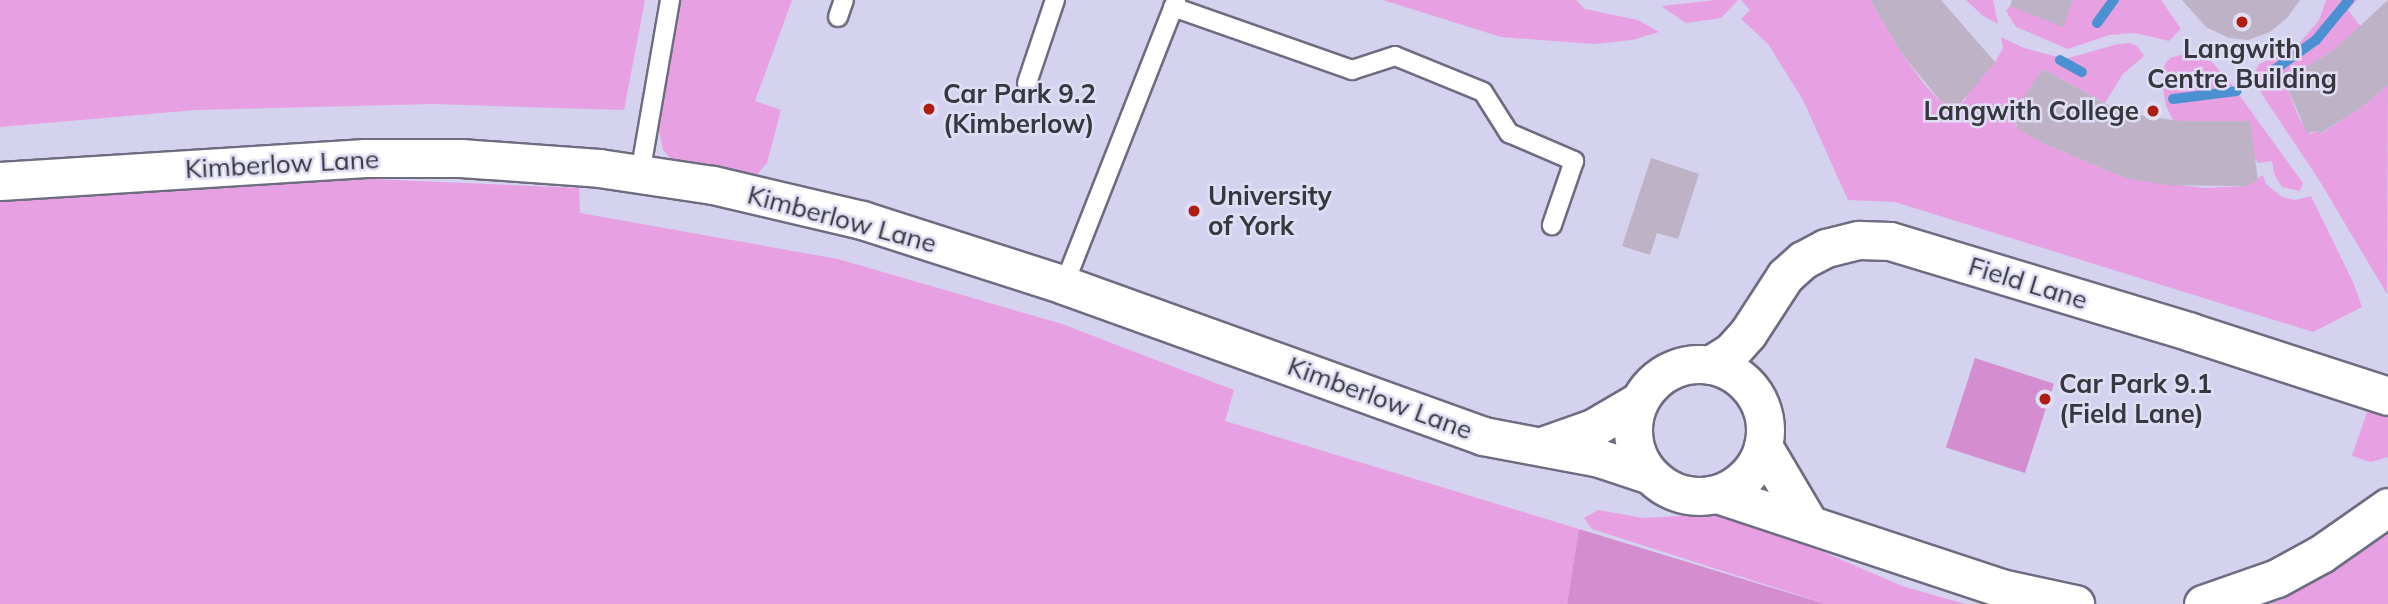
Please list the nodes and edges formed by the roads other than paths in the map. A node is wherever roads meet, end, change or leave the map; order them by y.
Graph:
1 (670, 0) edge
2 (1055, 0) edge
3 (1174, 4) edge
4 (1027, 83) dead end
5 (640, 174) junction
6 (0, 181) edge
7 (1552, 225) dead end
8 (1063, 285) junction
9 (1710, 365) junction
10 (2388, 396) edge
11 (1639, 401) junction
12 (1763, 446) junction
13 (1540, 447) junction
14 (1650, 475) junction
15 (1717, 494) junction
16 (2388, 507) edge
17 (1808, 522) junction
18 (2075, 604) edge
19 (2203, 604) edge

1 - 5 lane
2 - 4 lane
3 - 7 lane
3 - 8 lane
5 - 6 street, Kimberlow Lane
5 - 8 street, Kimberlow Lane
8 - 13 street, Kimberlow Lane
9 - 10 street, Field Lane
9 - 11 street
9 - 12 street
11 - 13 street
11 - 14 street
12 - 15 street
12 - 17 street
13 - 14 street, Kimberlow Lane
14 - 15 street
15 - 17 street
16 - 19 street
17 - 18 street

